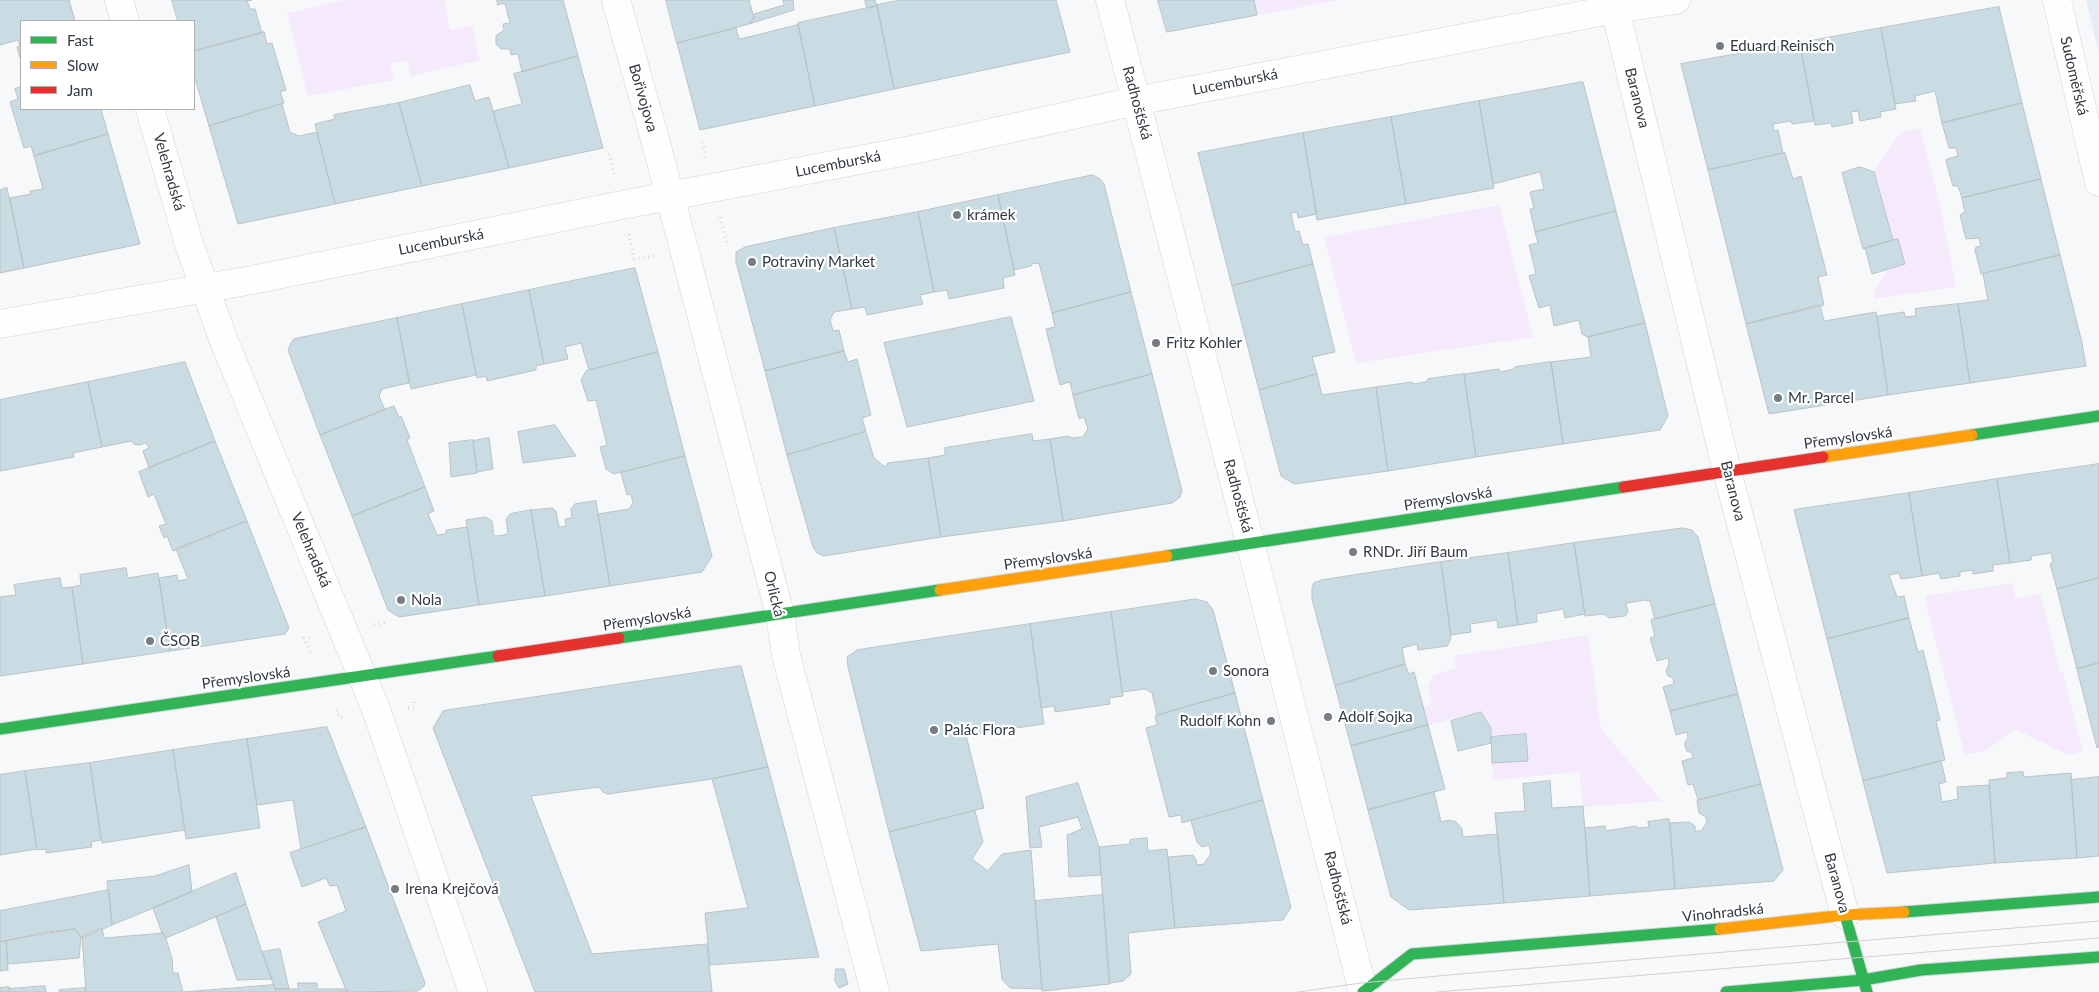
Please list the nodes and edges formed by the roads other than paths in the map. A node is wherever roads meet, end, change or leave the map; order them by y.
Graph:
1 (119, 0) edge
2 (616, 0) edge
3 (1110, 0) edge
4 (1676, 0) edge
5 (2057, 0) edge
6 (1614, 5) edge
7 (125, 20) edge
8 (1136, 101) junction
9 (150, 110) edge
10 (2099, 182) edge
11 (670, 196) junction
12 (205, 288) junction
13 (0, 324) edge
14 (2099, 416) edge
15 (1727, 471) junction
16 (1251, 545) junction
17 (780, 614) junction
18 (364, 676) junction
19 (0, 729) edge
20 (2099, 897) edge
21 (1845, 915) junction
22 (2099, 957) edge
23 (1864, 980) junction
24 (473, 992) edge
25 (875, 992) edge
26 (1363, 992) edge
27 (1726, 992) edge
28 (1867, 992) edge

1 - 7 street
2 - 11 street, Bořivojova
3 - 8 street, Radhošťská
4 - 6 street, Lucemburská
5 - 10 street, Sudoměřská
6 - 8 street, Lucemburská
6 - 15 street, Baranova
8 - 11 street, Lucemburská
8 - 16 street, Radhošťská
9 - 12 street, Velehradská
11 - 12 street, Lucemburská
11 - 17 street, Orlická
12 - 13 street, Lucemburská
12 - 18 street, Velehradská
14 - 15 street, Přemyslovská
15 - 16 street, Přemyslovská
15 - 21 street, Baranova
16 - 17 street, Přemyslovská
16 - 26 street, Radhošťská
17 - 18 street, Přemyslovská
17 - 25 street, Orlická
18 - 19 street, Přemyslovská
18 - 24 street, Velehradská
20 - 21 street, Vinohradská
21 - 23 street, Baranova
21 - 26 street, Vinohradská
22 - 23 street
23 - 27 street
23 - 28 street, Baranova

